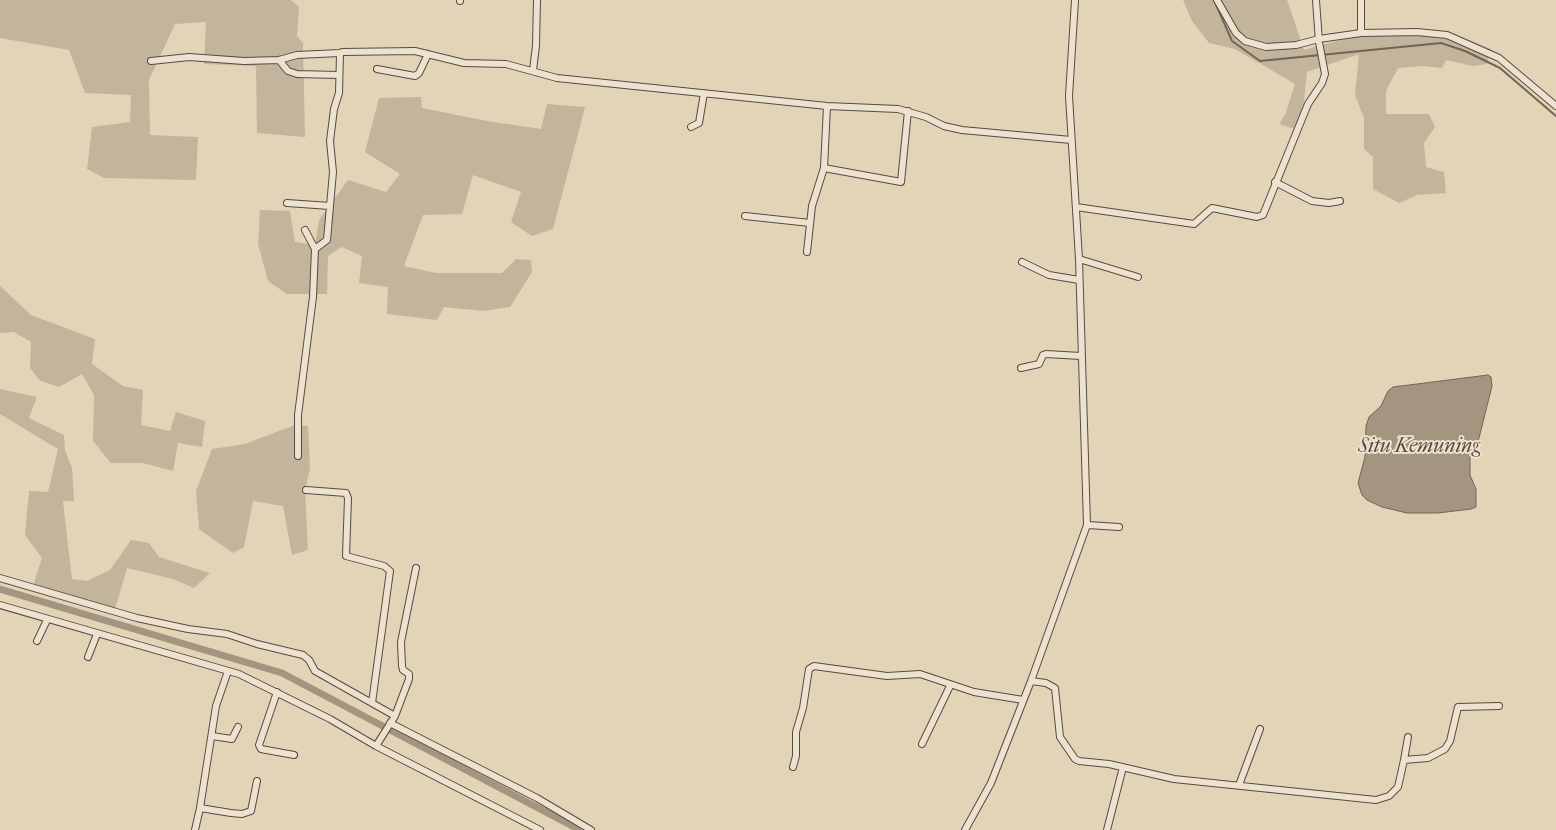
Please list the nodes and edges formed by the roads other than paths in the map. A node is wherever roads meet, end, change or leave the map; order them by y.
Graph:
1 (536, 0) edge
2 (1075, 0) edge
3 (1217, 0) edge
4 (1316, 0) edge
5 (1361, 0) edge
6 (1361, 33) junction
7 (1319, 40) junction
8 (340, 53) junction
9 (428, 54) junction
10 (151, 60) dead end
11 (279, 60) junction
12 (377, 69) dead end
13 (533, 70) junction
14 (339, 76) junction
15 (704, 93) junction
16 (827, 106) junction
17 (1556, 106) edge
18 (908, 112) junction
19 (690, 127) dead end
20 (1071, 140) junction
21 (824, 168) junction
22 (1275, 182) junction
23 (1340, 201) dead end
24 (287, 203) dead end
25 (330, 206) junction
26 (1076, 207) junction
27 (745, 216) dead end
28 (810, 224) junction
29 (305, 230) dead end
30 (315, 249) junction
31 (807, 252) dead end
32 (1079, 259) junction
33 (1022, 262) dead end
34 (1138, 277) dead end
35 (1079, 280) junction
36 (1081, 356) junction
37 (1021, 368) dead end
38 (298, 456) dead end
39 (306, 490) dead end
40 (1087, 524) junction
41 (1119, 527) dead end
42 (416, 568) dead end
43 (0, 578) edge
44 (0, 605) edge
45 (46, 620) junction
46 (97, 634) junction
47 (37, 642) dead end
48 (88, 657) dead end
49 (228, 672) junction
50 (1032, 682) junction
51 (950, 686) junction
52 (277, 692) junction
53 (1024, 700) junction
54 (372, 703) junction
55 (1499, 706) dead end
56 (394, 716) junction
57 (389, 725) junction
58 (238, 727) dead end
59 (1260, 729) dead end
60 (212, 736) junction
61 (1408, 738) dead end
62 (378, 743) junction
63 (922, 744) dead end
64 (294, 754) dead end
65 (1404, 760) junction
66 (793, 767) dead end
67 (1123, 767) junction
68 (258, 781) dead end
69 (1239, 785) junction
70 (200, 808) junction
71 (195, 830) edge
72 (540, 830) edge
73 (590, 830) edge
74 (964, 830) edge
75 (1108, 830) edge

1 - 13 street
2 - 20 street
3 - 7 street
4 - 7 street
5 - 6 street
6 - 7 street
6 - 17 street
7 - 22 street
8 - 9 street
8 - 11 street
8 - 14 street
9 - 12 street
9 - 13 street
10 - 11 street
11 - 14 street
13 - 15 street
14 - 25 street
15 - 16 street
15 - 19 street
16 - 18 street
16 - 21 street
18 - 20 street
18 - 21 street
20 - 26 street
21 - 28 street
22 - 23 street
22 - 26 street
24 - 25 street
25 - 30 street
26 - 32 street
27 - 28 street
28 - 31 street
29 - 30 street
30 - 38 street
32 - 34 street
32 - 35 street
33 - 35 street
35 - 36 street
36 - 37 street
36 - 40 street
39 - 54 street
40 - 41 street
40 - 50 street
42 - 56 street
43 - 54 street
44 - 45 street
45 - 46 street
45 - 47 street
46 - 48 street
46 - 49 street
49 - 52 street
49 - 60 street
50 - 53 street
50 - 67 street
51 - 53 street
51 - 63 street
51 - 66 street
52 - 62 street
52 - 64 street
53 - 74 street
54 - 56 street
55 - 65 street
56 - 57 street
57 - 62 street
57 - 73 street
58 - 60 street
59 - 69 street
60 - 70 street
61 - 65 street
62 - 72 street
65 - 69 street
67 - 69 street
67 - 75 street
68 - 70 street
70 - 71 street

